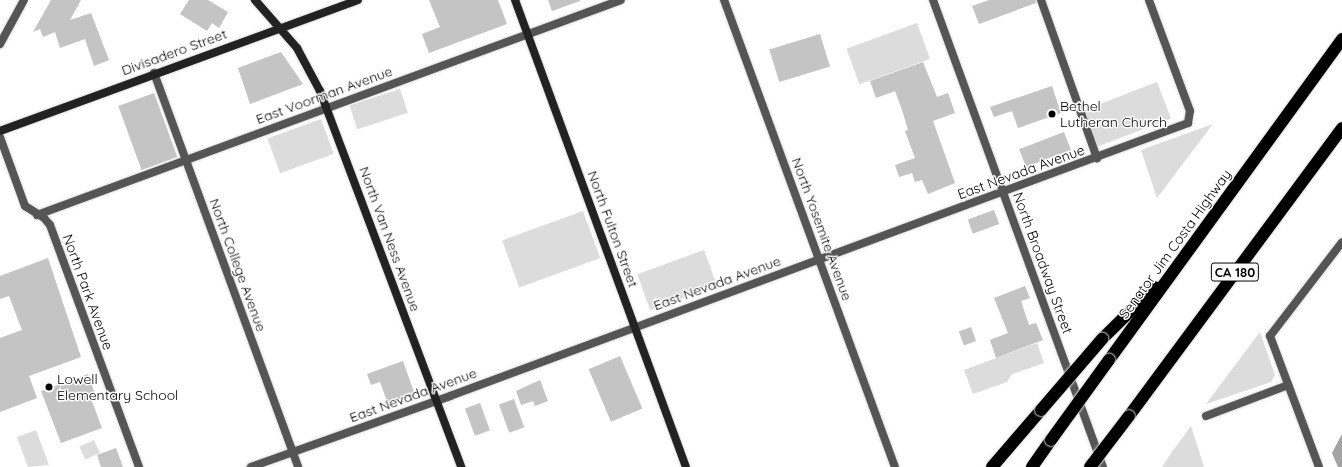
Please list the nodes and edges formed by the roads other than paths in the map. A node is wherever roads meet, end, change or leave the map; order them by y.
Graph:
1 (24, 0) edge
2 (255, 0) edge
3 (358, 0) edge
4 (515, 0) edge
5 (621, 0) edge
6 (724, 0) edge
7 (933, 0) edge
8 (1042, 0) edge
9 (1149, 0) edge
10 (281, 27) junction
11 (528, 33) junction
12 (1342, 39) edge
13 (0, 44) edge
14 (154, 73) junction
15 (327, 108) junction
16 (1342, 128) edge
17 (0, 131) edge
18 (0, 137) edge
19 (1097, 158) junction
20 (186, 160) junction
21 (1004, 192) junction
22 (37, 215) junction
23 (1342, 242) edge
24 (820, 260) junction
25 (1182, 260) junction
26 (636, 327) junction
27 (1288, 385) junction
28 (436, 401) junction
29 (1129, 416) junction
30 (1206, 416) dead end
31 (292, 452) junction
32 (139, 467) edge
33 (251, 467) edge
34 (298, 467) edge
35 (461, 467) edge
36 (686, 467) edge
37 (895, 467) edge
38 (992, 467) edge
39 (1032, 467) edge
40 (1090, 467) edge
41 (1102, 467) edge
42 (1319, 467) edge

1 - 13 street
2 - 10 main road, North Van Ness Avenue
3 - 10 main road, Divisadero Street
4 - 11 main road, North Fulton Street
5 - 11 street, East Voorman Avenue
6 - 24 street, North Yosemite Avenue
7 - 21 street, North Broadway Street
8 - 19 street
9 - 19 street, East Nevada Avenue
10 - 14 main road, Divisadero Street
10 - 15 main road, North Van Ness Avenue
11 - 15 street, East Voorman Avenue
11 - 26 main road, North Fulton Street
12 - 25 highway, Senator Jim Costa Highway
14 - 17 main road, Divisadero Street
14 - 20 street, North College Avenue
15 - 20 street, East Voorman Avenue
15 - 28 main road, North Van Ness Avenue
16 - 29 highway, CA 180
18 - 22 street, North Park Avenue
19 - 21 street, East Nevada Avenue
20 - 22 street, East Voorman Avenue
20 - 31 street, North College Avenue
21 - 24 street, East Nevada Avenue
21 - 41 street, North Broadway Street
22 - 32 street, North Park Avenue
23 - 27 street
24 - 26 street, East Nevada Avenue
24 - 37 street, North Yosemite Avenue
25 - 38 highway, bridge
25 - 39 highway, Senator Jim Costa Highway, bridge
26 - 28 street, East Nevada Avenue
26 - 36 main road, North Fulton Street
27 - 30 street
27 - 42 street
28 - 31 street, East Nevada Avenue
28 - 35 main road, North Van Ness Avenue
29 - 40 highway, CA 180, bridge
29 - 41 highway, bridge
31 - 33 street, East Nevada Avenue
31 - 34 street, North College Avenue

